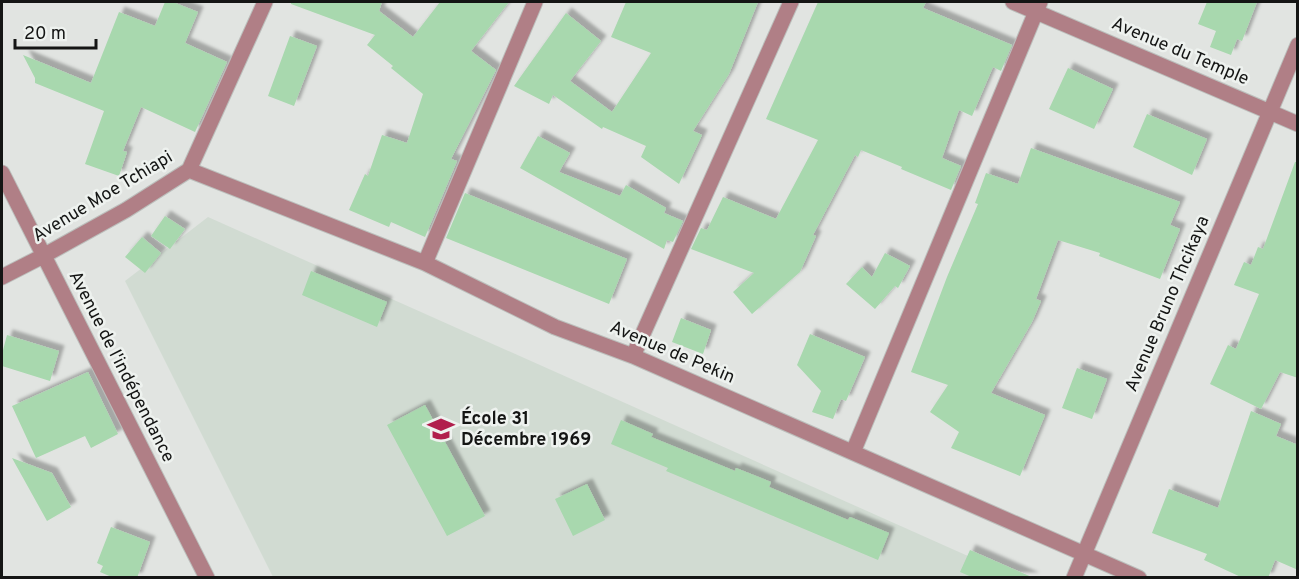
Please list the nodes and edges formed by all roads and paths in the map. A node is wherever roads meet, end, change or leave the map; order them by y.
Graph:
1 (265, 2) edge
2 (535, 2) edge
3 (791, 2) edge
4 (1013, 2) edge
5 (1038, 6) edge
6 (1298, 45) edge
7 (1270, 112) junction
8 (1298, 124) edge
9 (189, 170) junction
10 (2, 173) edge
11 (43, 256) junction
12 (425, 263) junction
13 (2, 277) edge
14 (633, 356) junction
15 (853, 452) junction
16 (1085, 553) junction
17 (207, 578) edge
18 (1074, 578) edge
19 (1139, 578) edge

1 - 9 street, Avenue Moe Tchiapi
2 - 12 street
3 - 14 street
4 - 5 street, Avenue du Temple
5 - 7 street, Avenue du Temple
5 - 15 street
6 - 7 street, Avenue Bruno Thcikaya
7 - 8 street, Avenue du Temple
7 - 16 street, Avenue Bruno Thcikaya
9 - 11 street, Avenue Moe Tchiapi
9 - 12 street, Avenue de Pekin
10 - 11 street, Avenue de l'indépendance
11 - 13 street, Avenue Moe Tchiapi
11 - 17 street, Avenue de l'indépendance
12 - 14 street, Avenue de Pekin
14 - 15 street, Avenue de Pekin
15 - 16 street, Avenue de Pekin
16 - 18 street, Avenue Bruno Thcikaya
16 - 19 street, Avenue de Pekin

